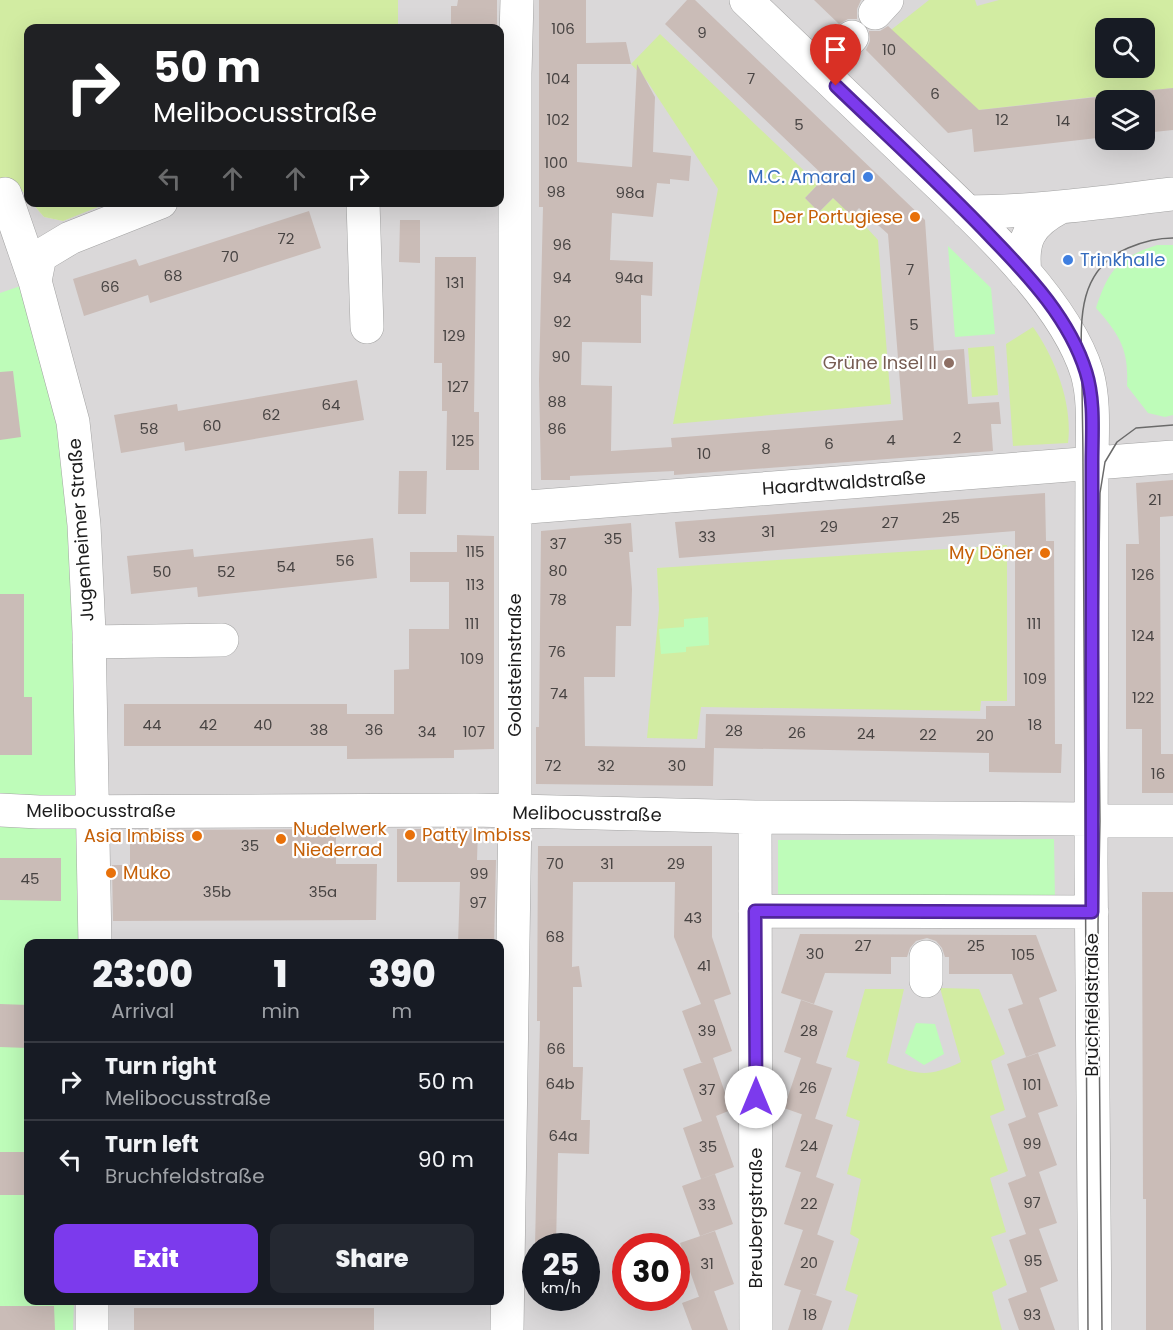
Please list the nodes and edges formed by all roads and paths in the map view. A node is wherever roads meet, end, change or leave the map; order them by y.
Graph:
1 (517, 0) edge
2 (746, 0) edge
3 (852, 37) dead end
4 (819, 70) junction
5 (5, 194) dead end
6 (1173, 194) edge
7 (148, 207) edge
8 (363, 207) edge
9 (1059, 208) junction
10 (968, 212) junction
11 (8, 231) edge
12 (1024, 273) junction
13 (35, 281) junction
14 (367, 327) dead end
15 (1173, 457) edge
16 (1092, 463) junction
17 (515, 508) junction
18 (222, 640) dead end
19 (89, 642) junction
20 (0, 810) edge
21 (91, 811) junction
22 (515, 812) junction
23 (755, 817) junction
24 (1092, 819) junction
25 (1173, 821) edge
26 (755, 911) junction
27 (1092, 912) junction
28 (95, 939) edge
29 (92, 1305) edge
30 (92, 1330) edge
31 (507, 1330) edge
32 (756, 1330) edge
33 (1095, 1330) edge

1 - 17 street, Goldsteinstraße
2 - 4 street, Bruchfeldstraße
3 - 4 street
4 - 10 street, Bruchfeldstraße
5 - 11 street, Jugenheimer Straße
6 - 9 street
7 - 13 street
8 - 14 street
9 - 10 street
9 - 12 street
10 - 12 street, Bruchfeldstraße
11 - 13 street, Jugenheimer Straße
12 - 16 street, Bruchfeldstraße
13 - 19 street, Jugenheimer Straße
15 - 16 street, Haardtwaldstraße
16 - 17 street, Haardtwaldstraße
16 - 24 street, Bruchfeldstraße
17 - 22 street, Goldsteinstraße
18 - 19 street
19 - 21 street, Jugenheimer Straße
20 - 21 street, Melibocusstraße
21 - 22 street, Melibocusstraße
21 - 28 street, Jugenheimer Straße
22 - 23 street, Melibocusstraße
22 - 31 street, Goldsteinstraße
23 - 24 street, Melibocusstraße
23 - 26 street, Breubergstraße
24 - 25 street, Melibocusstraße
24 - 27 street, Bruchfeldstraße
26 - 27 street
26 - 32 street, Breubergstraße
27 - 33 street, Bruchfeldstraße
29 - 30 street

